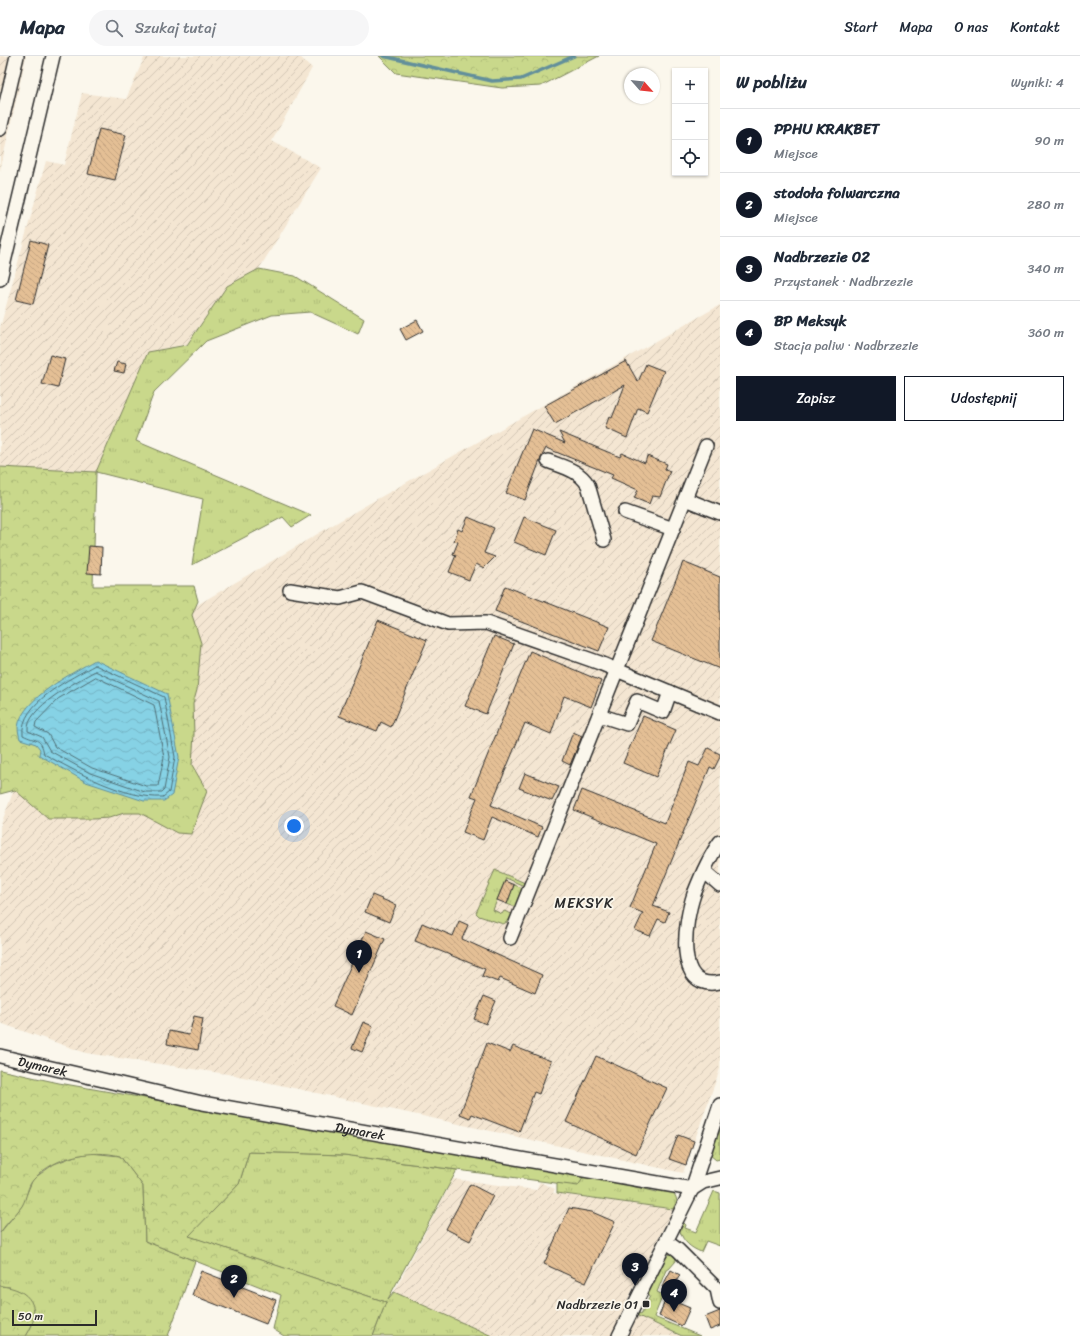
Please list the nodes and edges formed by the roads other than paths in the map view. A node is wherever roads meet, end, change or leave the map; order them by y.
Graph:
1 (17, 56) edge
2 (53, 56) edge
3 (0, 129) edge
4 (0, 279) edge
5 (706, 446) dead end
6 (548, 461) dead end
7 (685, 498) junction
8 (625, 512) dead end
9 (720, 513) edge
10 (673, 529) junction
11 (604, 540) dead end
12 (290, 590) dead end
13 (616, 670) junction
14 (670, 692) junction
15 (720, 713) edge
16 (599, 715) junction
17 (720, 842) edge
18 (704, 871) junction
19 (720, 885) edge
20 (510, 938) dead end
21 (720, 982) edge
22 (0, 1056) edge
23 (720, 1105) edge
24 (720, 1178) edge
25 (692, 1189) junction
26 (668, 1242) junction
27 (719, 1288) edge
28 (720, 1303) edge
29 (619, 1336) edge

1 - 3 street
2 - 4 street
5 - 7 street
6 - 11 street
7 - 9 street
7 - 10 street
8 - 10 street
10 - 13 street
12 - 13 street
13 - 14 street
13 - 16 street
14 - 15 street
14 - 16 street
16 - 20 street
17 - 18 street
18 - 19 street
18 - 21 street
22 - 25 street, Dymarek
23 - 25 street
24 - 25 street
25 - 26 street
26 - 27 street
26 - 29 street
27 - 28 street

